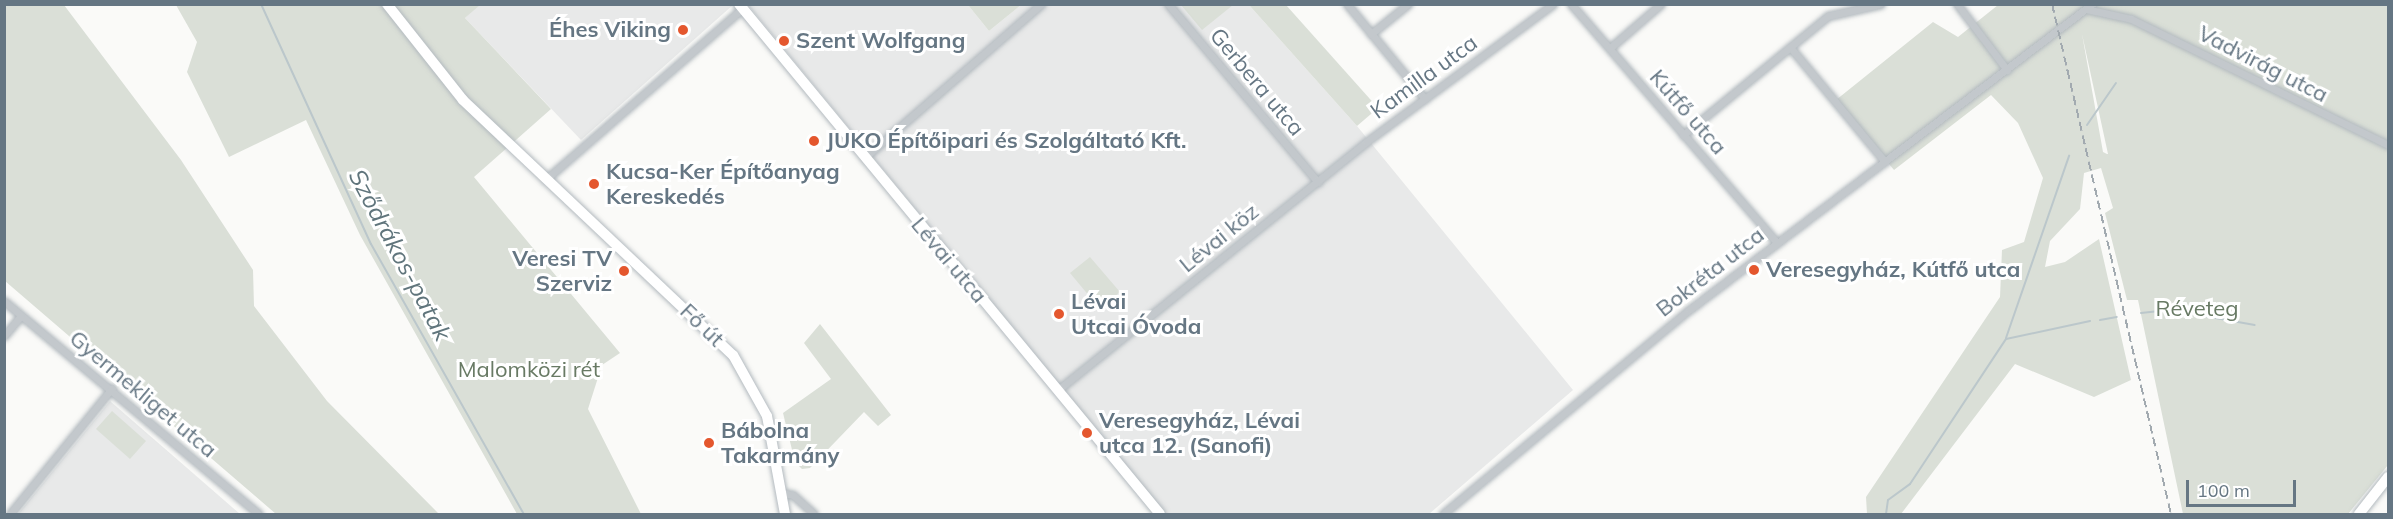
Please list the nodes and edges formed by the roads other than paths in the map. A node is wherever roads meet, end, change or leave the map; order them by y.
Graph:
1 (387, 4) edge
2 (1041, 4) edge
3 (1168, 4) edge
4 (1347, 4) edge
5 (1408, 4) edge
6 (1553, 4) edge
7 (1571, 4) edge
8 (1661, 4) edge
9 (1881, 4) edge
10 (1957, 4) edge
11 (741, 6) edge
12 (2089, 7) edge
13 (1371, 34) junction
14 (1790, 47) junction
15 (1610, 48) junction
16 (2007, 70) junction
17 (1425, 99) junction
18 (1683, 135) junction
19 (2388, 145) edge
20 (864, 158) junction
21 (1885, 162) junction
22 (544, 180) junction
23 (1318, 182) junction
24 (1777, 243) junction
25 (4, 302) edge
26 (21, 316) junction
27 (4, 336) edge
28 (112, 388) junction
29 (1059, 389) junction
30 (2388, 477) edge
31 (782, 493) junction
32 (10, 514) edge
33 (259, 514) edge
34 (786, 514) edge
35 (814, 514) edge
36 (1160, 514) edge
37 (1443, 514) edge
38 (2360, 514) edge

1 - 22 main road, Fő út
2 - 20 street
3 - 23 street, Gerbera utca
4 - 13 street
5 - 13 street
6 - 17 street, Kamilla utca
7 - 15 street, Kútfő utca
8 - 15 street
9 - 14 street
10 - 16 street
11 - 20 main road, Lévai utca
11 - 22 street
12 - 16 street, Bokréta utca
12 - 19 street, Vadvirág utca
13 - 17 street
14 - 18 street
14 - 21 street
15 - 18 street, Kútfő utca
16 - 21 street, Bokréta utca
17 - 23 street, Kamilla utca
18 - 24 street, Kútfő utca
20 - 29 main road, Lévai utca
21 - 24 street, Bokréta utca
22 - 31 main road, Fő út
23 - 29 street, Lévai köz
24 - 37 street, Bokréta utca
25 - 26 street, Gyermekliget utca
26 - 27 street
26 - 28 street, Gyermekliget utca
28 - 32 street
28 - 33 street, Gyermekliget utca
29 - 36 main road, Lévai utca
30 - 38 main road
31 - 34 main road, Fő út
31 - 35 street

